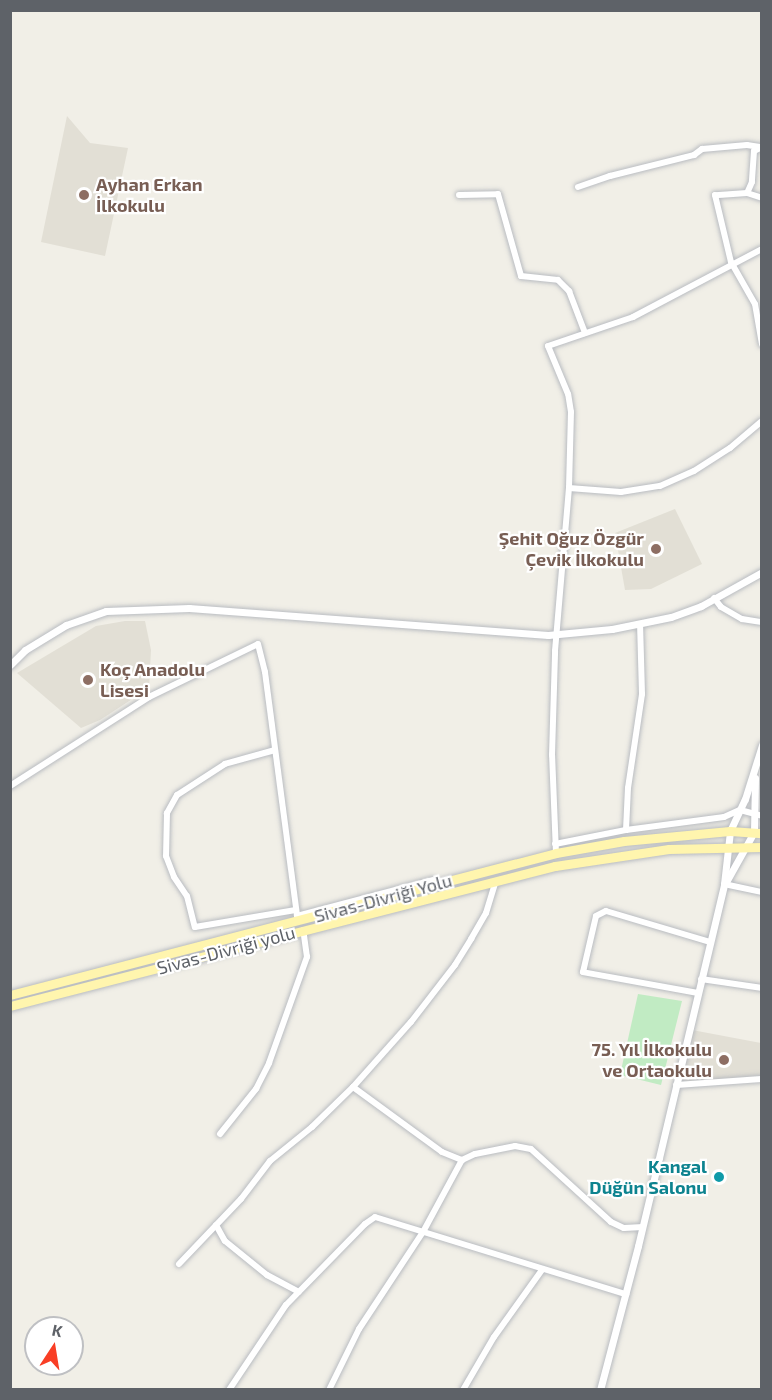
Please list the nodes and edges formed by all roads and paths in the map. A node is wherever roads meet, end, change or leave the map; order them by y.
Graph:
1 (761, 147) edge
2 (578, 187) dead end
3 (747, 193) junction
4 (459, 195) dead end
5 (762, 198) edge
6 (762, 249) edge
7 (731, 262) junction
8 (585, 333) junction
9 (762, 344) edge
10 (762, 420) edge
11 (569, 488) junction
12 (762, 572) edge
13 (714, 598) junction
14 (762, 622) edge
15 (640, 624) junction
16 (558, 634) junction
17 (10, 665) edge
18 (762, 745) edge
19 (275, 750) junction
20 (755, 769) junction
21 (10, 786) edge
22 (740, 810) junction
23 (758, 816) edge
24 (626, 830) junction
25 (730, 831) junction
26 (758, 833) edge
27 (762, 847) edge
28 (729, 848) junction
29 (746, 848) junction
30 (555, 849) junction
31 (495, 883) junction
32 (724, 884) junction
33 (762, 892) edge
34 (296, 910) junction
35 (303, 930) junction
36 (710, 942) junction
37 (701, 979) junction
38 (762, 988) edge
39 (698, 993) junction
40 (10, 995) edge
41 (10, 1006) edge
42 (762, 1079) edge
43 (676, 1085) junction
44 (354, 1087) junction
45 (220, 1134) dead end
46 (462, 1160) junction
47 (216, 1225) junction
48 (643, 1227) junction
49 (423, 1232) junction
50 (179, 1264) dead end
51 (542, 1270) junction
52 (299, 1292) junction
53 (626, 1294) junction
54 (229, 1389) edge
55 (329, 1389) edge
56 (463, 1389) edge
57 (600, 1389) edge

1 - 2 street
1 - 3 street
3 - 5 street
3 - 7 street
4 - 8 street
6 - 7 street
7 - 8 street
7 - 9 street
8 - 11 street
10 - 11 street
11 - 16 street
12 - 13 street
13 - 14 street
13 - 15 street
15 - 16 street
15 - 24 street
16 - 17 street
16 - 30 street
18 - 20 street
19 - 21 street
19 - 34 street
19 - 34 street
20 - 22 street
20 - 23 street
22 - 23 street
22 - 24 street
22 - 25 street
23 - 26 street
24 - 30 street
25 - 26 main road, Sivas-Divriği Yolu
25 - 28 street
25 - 30 main road, Sivas-Divriği Yolu
26 - 29 street
27 - 29 main road, Sivas-Divriği yolu
28 - 29 main road, Sivas-Divriği yolu
28 - 31 main road, Sivas-Divriği yolu
28 - 32 street
29 - 32 street
30 - 34 street
30 - 40 main road, Sivas-Divriği Yolu
31 - 35 main road, Sivas-Divriği yolu
31 - 44 street
32 - 33 street
32 - 36 street
35 - 41 main road, Sivas-Divriği yolu
35 - 45 street
36 - 37 street
36 - 39 street
37 - 38 street
37 - 39 street
39 - 43 street
42 - 43 street
43 - 48 street
44 - 46 street
44 - 47 street
46 - 48 street
46 - 49 street
47 - 50 street
47 - 52 street
48 - 53 street
49 - 51 street
49 - 52 street
49 - 55 street
51 - 53 street
51 - 56 street
52 - 54 street
53 - 57 street

